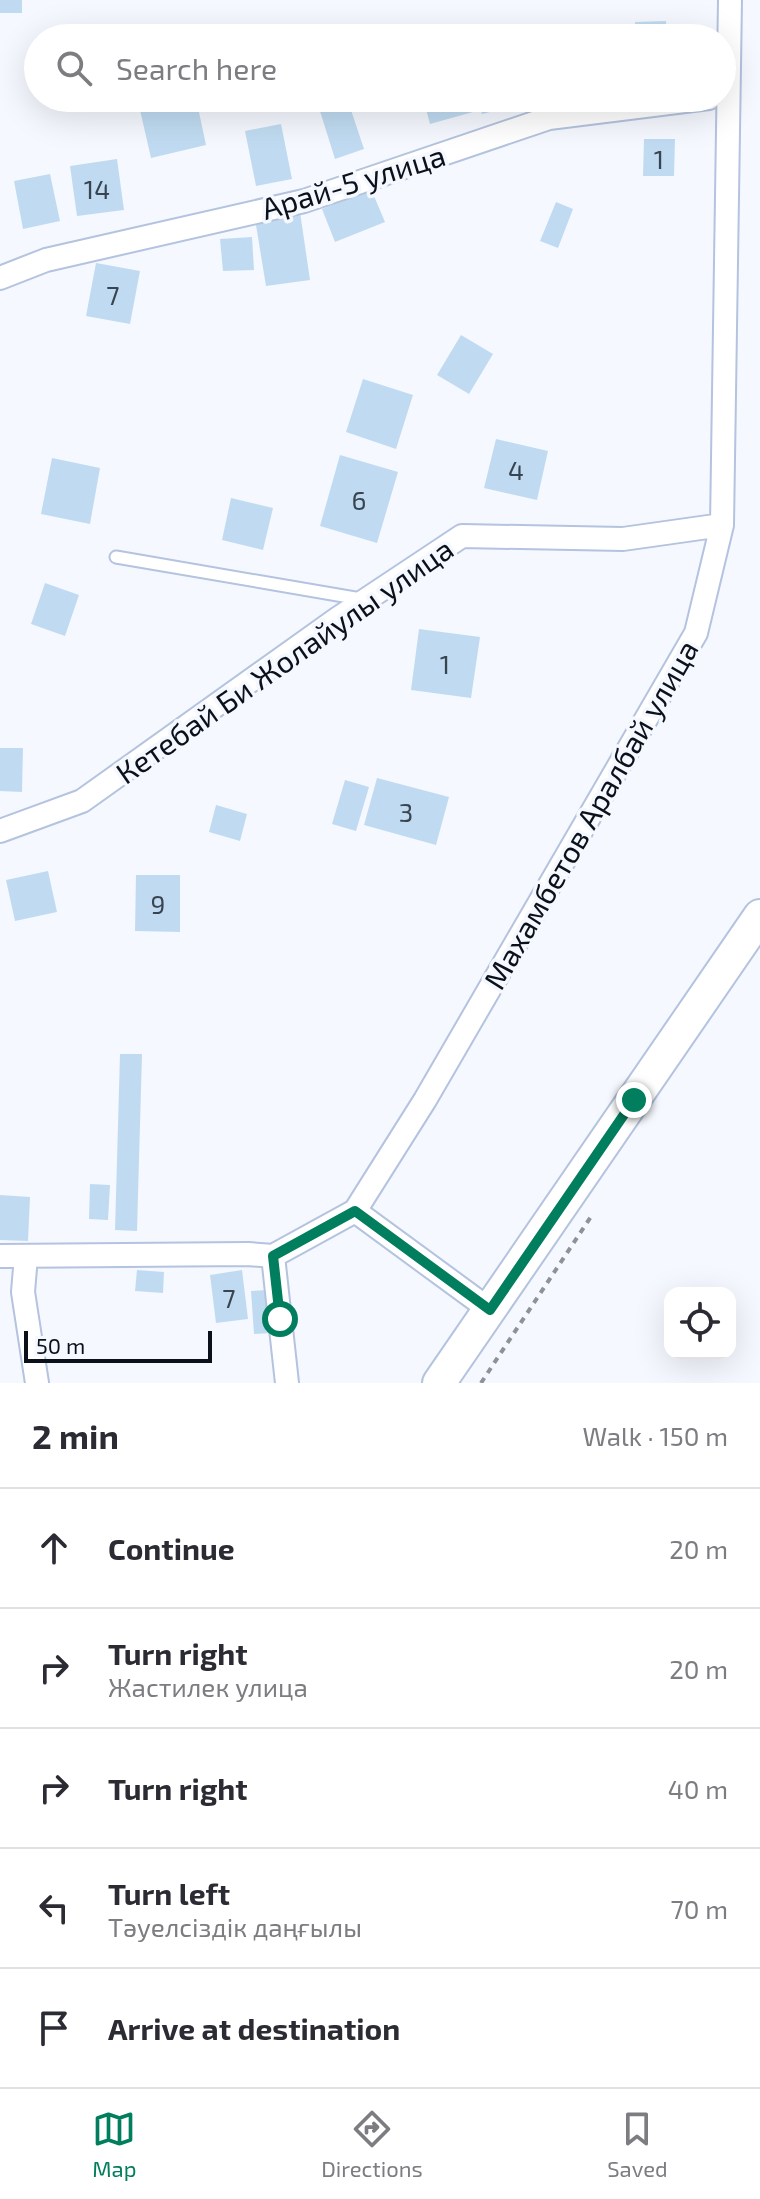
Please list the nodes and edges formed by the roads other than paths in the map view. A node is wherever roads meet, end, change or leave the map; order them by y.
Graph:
1 (730, 0) edge
2 (728, 24) edge
3 (598, 112) edge
4 (720, 112) edge
5 (0, 278) edge
6 (722, 525) junction
7 (116, 557) dead end
8 (366, 600) junction
9 (0, 831) edge
10 (760, 916) edge
11 (355, 1211) junction
12 (0, 1256) edge
13 (26, 1256) junction
14 (273, 1256) junction
15 (490, 1310) junction
16 (37, 1383) edge
17 (287, 1383) edge
18 (439, 1383) edge

1 - 2 street, Махамбетов Аралбай улица
3 - 5 street, Арай-5 улица
4 - 6 street, Махамбетов Аралбай улица
6 - 8 street, Кетебай Би Жолайулы улица
6 - 11 street, Махамбетов Аралбай улица
7 - 8 lane
8 - 9 street, Кетебай Би Жолайулы улица
10 - 15 street
11 - 14 street
11 - 15 street
12 - 13 street
13 - 14 street
13 - 16 street
14 - 17 street
15 - 18 street

